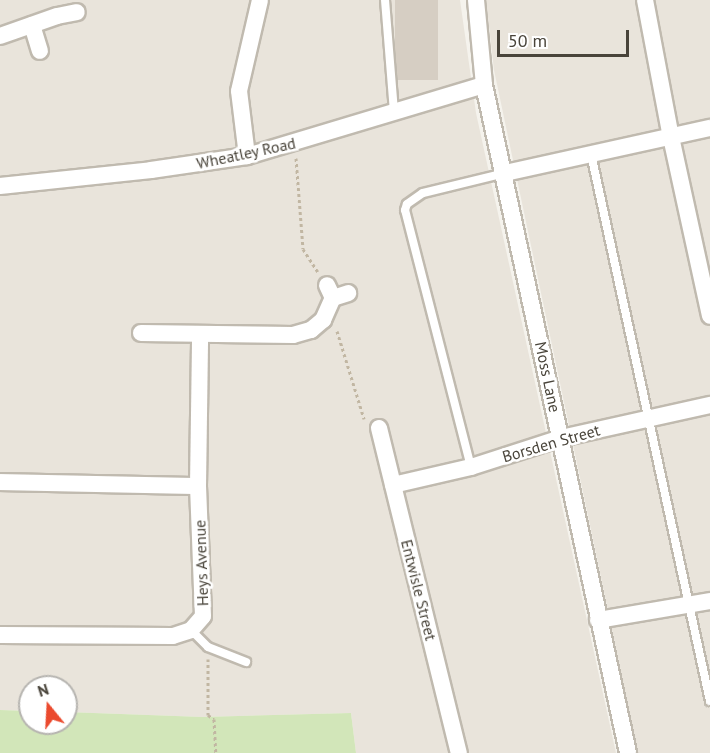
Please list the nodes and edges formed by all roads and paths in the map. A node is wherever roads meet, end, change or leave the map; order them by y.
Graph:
1 (260, 0) edge
2 (385, 0) edge
3 (477, 0) edge
4 (645, 0) edge
5 (77, 12) dead end
6 (32, 25) junction
7 (0, 36) edge
8 (40, 51) dead end
9 (484, 85) junction
10 (394, 113) junction
11 (710, 128) edge
12 (671, 137) junction
13 (295, 144) junction
14 (591, 154) junction
15 (247, 156) junction
16 (505, 173) junction
17 (0, 186) edge
18 (336, 292) joint
19 (325, 315) junction
20 (710, 316) edge
21 (141, 333) dead end
22 (200, 335) junction
23 (710, 405) edge
24 (649, 418) junction
25 (379, 428) joint
26 (561, 438) junction
27 (471, 467) junction
28 (0, 482) edge
29 (393, 485) junction
30 (198, 486) junction
31 (710, 600) edge
32 (689, 604) junction
33 (598, 620) junction
34 (191, 630) junction
35 (0, 635) edge
36 (208, 647) junction
37 (246, 662) dead end
38 (710, 701) edge
39 (216, 753) edge
40 (459, 753) edge
41 (625, 753) edge

1 - 15 street
2 - 10 lane
3 - 9 street, Moss Lane
4 - 12 street
5 - 6 street
6 - 7 street
6 - 8 street
9 - 10 street, Wheatley Road
9 - 16 street, Moss Lane
10 - 13 street, Wheatley Road
11 - 12 street
12 - 14 street
12 - 20 street
13 - 15 street, Wheatley Road
13 - 18 path
14 - 16 street
14 - 24 lane
15 - 17 street, Wheatley Road
16 - 26 street, Moss Lane
16 - 27 lane
18 - 19 street
19 - 22 street
19 - 25 path
21 - 22 street
22 - 30 street, Heys Avenue
23 - 24 street, Borsden Street
24 - 26 street, Borsden Street
24 - 32 lane
25 - 29 street, Entwisle Street
26 - 27 street, Borsden Street
26 - 33 street, Moss Lane
27 - 29 street, Borsden Street
28 - 30 street
29 - 40 street, Entwisle Street
30 - 34 street, Heys Avenue
31 - 32 street
32 - 33 street
32 - 38 lane
33 - 41 street, Moss Lane
34 - 35 street, Heys Avenue
34 - 36 lane
36 - 37 lane
36 - 39 path

